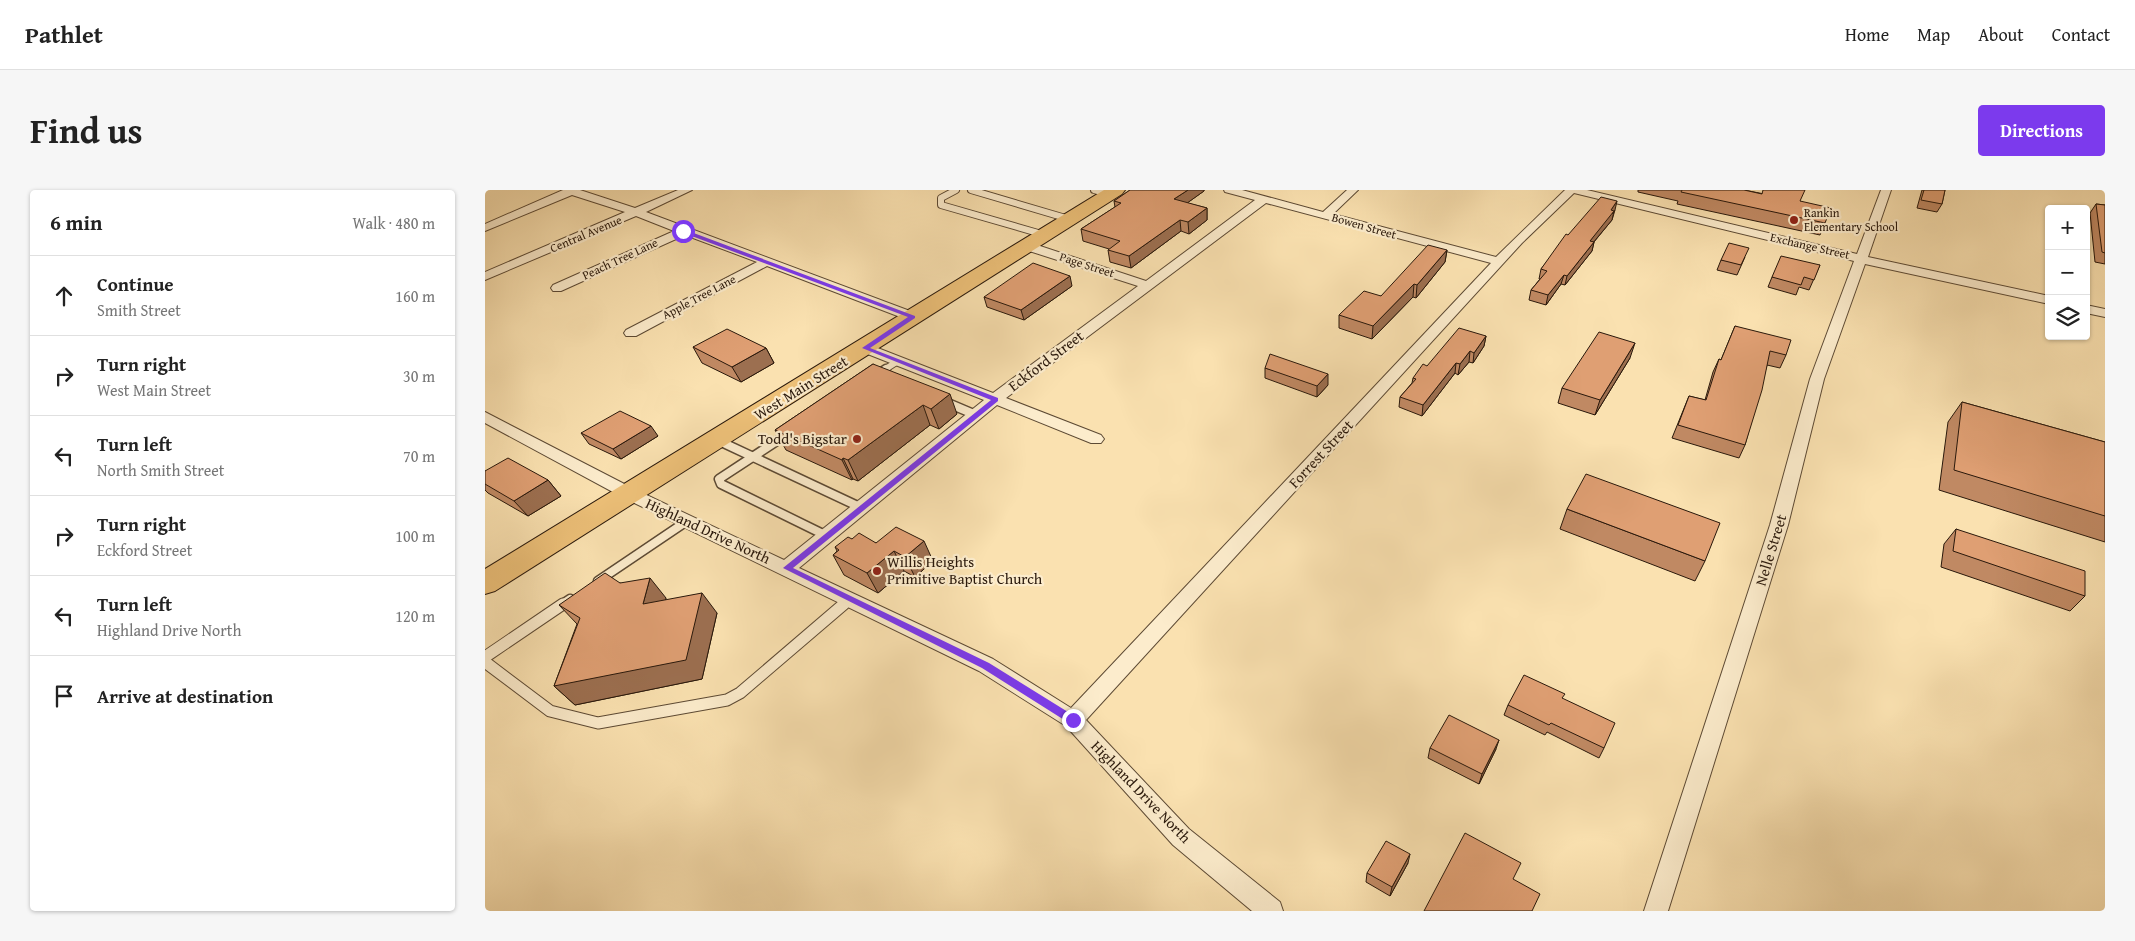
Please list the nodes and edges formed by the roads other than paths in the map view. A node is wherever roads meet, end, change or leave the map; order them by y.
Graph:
1 (572, 190) edge
2 (687, 190) edge
3 (956, 190) edge
4 (971, 190) edge
5 (1229, 190) edge
6 (1353, 190) edge
7 (1572, 190) edge
8 (1886, 190) edge
9 (1106, 191) edge
10 (1264, 199) junction
11 (636, 212) junction
12 (1325, 215) junction
13 (1069, 220) junction
14 (485, 228) edge
15 (683, 231) junction
16 (1036, 240) junction
17 (1861, 258) junction
18 (766, 262) junction
19 (1499, 262) junction
20 (485, 276) edge
21 (1147, 285) junction
22 (557, 288) dead end
23 (2045, 299) edge
24 (2090, 309) edge
25 (2105, 313) edge
26 (913, 317) junction
27 (631, 333) dead end
28 (865, 348) junction
29 (898, 361) junction
30 (878, 375) junction
31 (887, 378) edge
32 (870, 380) edge
33 (932, 397) edge
34 (995, 399) junction
35 (976, 415) junction
36 (485, 418) edge
37 (795, 429) edge
38 (1096, 439) dead end
39 (717, 440) junction
40 (753, 457) junction
41 (630, 494) junction
42 (862, 508) junction
43 (687, 521) junction
44 (827, 536) junction
45 (787, 568) junction
46 (485, 584) edge
47 (849, 599) junction
48 (485, 657) edge
49 (485, 662) edge
50 (1073, 720) junction
51 (1271, 911) edge
52 (1656, 911) edge

1 - 11 street
1 - 14 street
2 - 11 street, Central Avenue
3 - 16 lane
4 - 13 lane
5 - 10 street, Bowen Street
6 - 12 street
7 - 17 street, Exchange Street
7 - 19 street, Forrest Street
8 - 17 street, Nelle Street
9 - 13 main road, West Main Street
10 - 12 street, Bowen Street
10 - 21 street, Eckford Street
11 - 15 street
11 - 20 street, Central Avenue
12 - 19 street, Bowen Street
13 - 16 main road, West Main Street
15 - 18 street
15 - 22 street, Peach Tree Lane
16 - 21 street, Page Street
16 - 26 main road, West Main Street
17 - 23 street, Exchange Street
17 - 52 street, Nelle Street
18 - 26 street
18 - 27 street, Apple Tree Lane
19 - 50 street, Forrest Street
21 - 34 street, Eckford Street
24 - 25 street
26 - 28 main road, West Main Street
28 - 29 street
28 - 39 main road, West Main Street
29 - 30 lane
29 - 34 street
30 - 31 lane
30 - 32 lane
33 - 35 lane
34 - 35 street, Eckford Street
34 - 38 street
35 - 42 street, Eckford Street
36 - 41 street, Highland Drive North
37 - 40 lane
39 - 40 lane
39 - 41 main road, West Main Street
40 - 42 lane
40 - 44 lane
41 - 43 street, Highland Drive North
41 - 46 main road, West Main Street
42 - 44 street, Eckford Street
43 - 45 street, Highland Drive North
43 - 48 lane
44 - 45 street, Eckford Street
45 - 47 street, Highland Drive North
47 - 49 lane
47 - 50 street, Highland Drive North
50 - 51 street, Highland Drive North

